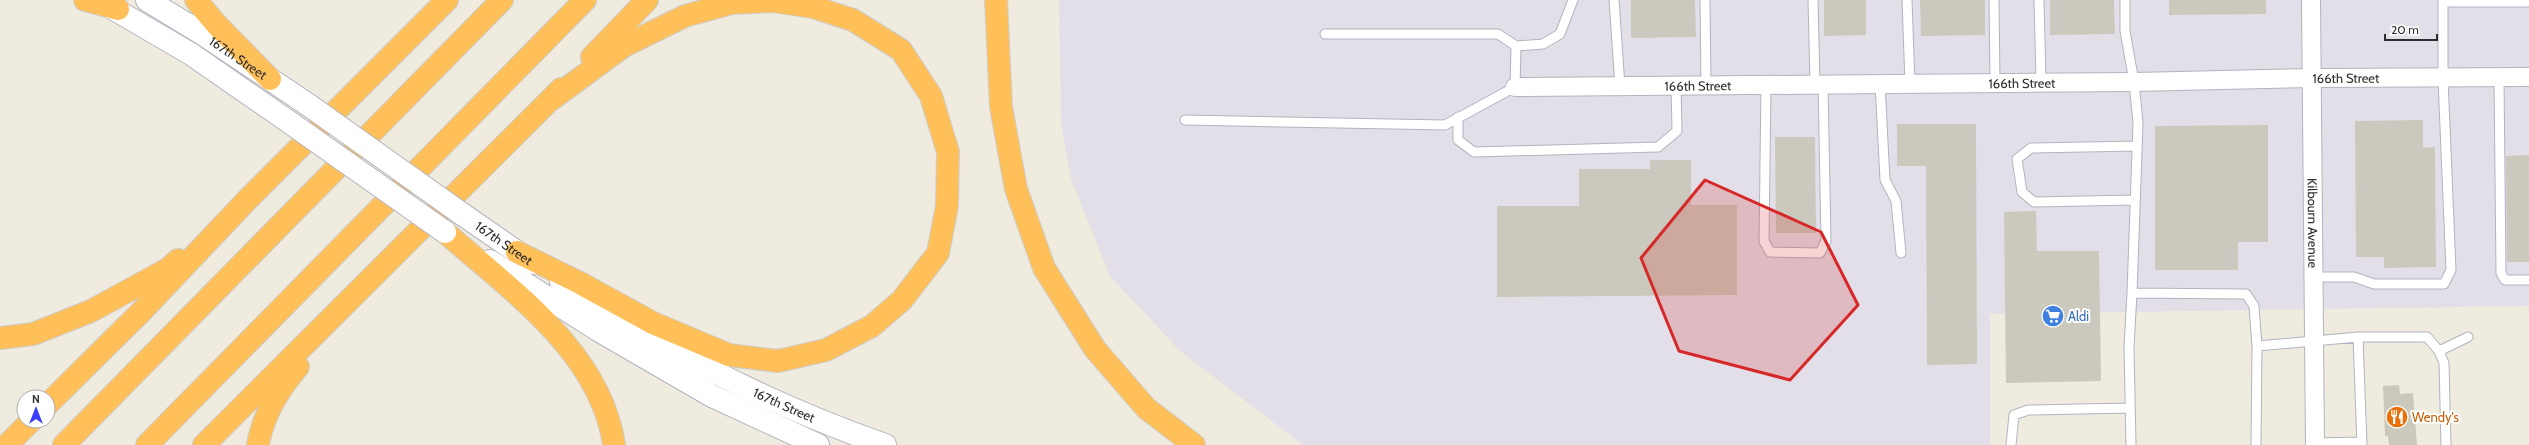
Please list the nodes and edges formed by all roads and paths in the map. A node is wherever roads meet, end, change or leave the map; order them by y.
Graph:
1 (85, 0) edge
2 (147, 0) edge
3 (196, 0) edge
4 (432, 0) edge
5 (447, 0) edge
6 (502, 0) edge
7 (585, 0) edge
8 (646, 0) edge
9 (996, 0) edge
10 (1573, 0) edge
11 (1614, 0) edge
12 (1706, 0) edge
13 (1813, 0) edge
14 (1907, 0) edge
15 (1994, 0) edge
16 (2039, 0) edge
17 (2125, 0) edge
18 (2311, 0) edge
19 (2529, 2) edge
20 (108, 5) edge
21 (1325, 34) dead end
22 (408, 39) junction
23 (1516, 46) junction
24 (2529, 77) edge
25 (2311, 78) junction
26 (2499, 78) junction
27 (270, 79) junction
28 (2443, 79) junction
29 (2041, 82) junction
30 (2134, 82) junction
31 (1995, 83) junction
32 (1819, 84) junction
33 (1880, 84) junction
34 (1910, 84) junction
35 (1676, 85) junction
36 (1706, 85) junction
37 (1766, 85) junction
38 (1620, 86) junction
39 (1516, 87) junction
40 (552, 99) junction
41 (1458, 117) junction
42 (1185, 120) dead end
43 (2137, 146) junction
44 (248, 199) junction
45 (2134, 200) junction
46 (445, 232) junction
47 (517, 252) junction
48 (1901, 253) dead end
49 (2312, 277) junction
50 (2529, 280) edge
51 (2132, 293) junction
52 (350, 298) junction
53 (2358, 337) junction
54 (2468, 337) dead end
55 (0, 338) edge
56 (2313, 343) junction
57 (2257, 346) junction
58 (2439, 350) junction
59 (56, 396) edge
60 (2130, 408) junction
61 (23, 429) edge
62 (2362, 443) edge
63 (2314, 444) edge
64 (7, 445) edge
65 (64, 445) edge
66 (147, 445) edge
67 (204, 445) edge
68 (258, 445) edge
69 (614, 445) edge
70 (818, 445) edge
71 (884, 445) edge
72 (1194, 445) edge
73 (2011, 445) edge
74 (2131, 445) edge
75 (2256, 445) edge
76 (2446, 445) edge

1 - 20 highway
2 - 27 main road, 167th Street
3 - 27 highway
4 - 22 highway
5 - 22 highway
6 - 65 highway
7 - 66 highway
8 - 40 highway
9 - 72 highway
10 - 23 lane
11 - 38 lane
12 - 36 lane
13 - 32 lane
14 - 34 lane
15 - 31 lane
16 - 29 lane
17 - 30 lane
18 - 25 street, Kilbourn Avenue
19 - 28 lane
20 - 46 main road, 167th Street, bridge
21 - 23 lane
22 - 44 highway
23 - 39 lane
24 - 26 street, 166th Street
25 - 28 street, 166th Street
25 - 30 street, 166th Street
25 - 49 street, Kilbourn Avenue
26 - 28 street, 166th Street
26 - 50 lane
27 - 47 main road, 167th Street, bridge
28 - 49 lane
29 - 30 street, 166th Street
29 - 31 street, 166th Street
30 - 43 lane
31 - 34 street, 166th Street
32 - 33 street, 166th Street
32 - 37 street, 166th Street
32 - 37 lane
33 - 34 street, 166th Street
33 - 48 lane
35 - 36 street, 166th Street
35 - 38 street, 166th Street
35 - 41 lane
36 - 37 street, 166th Street
38 - 39 street, 166th Street
39 - 41 lane
40 - 47 highway
40 - 52 highway
41 - 42 lane
43 - 45 lane
43 - 45 lane
44 - 55 highway
44 - 59 highway
45 - 51 lane
46 - 69 highway
46 - 70 main road, 167th Street
47 - 71 main road, 167th Street
49 - 56 street, Kilbourn Avenue
51 - 57 lane
51 - 60 lane
52 - 67 highway
52 - 68 highway
53 - 56 lane
53 - 58 lane
53 - 62 lane
54 - 58 lane
56 - 57 lane
56 - 63 street, Kilbourn Avenue
57 - 75 lane
58 - 76 lane
60 - 73 lane
60 - 74 lane
61 - 64 highway
62 - 63 lane

